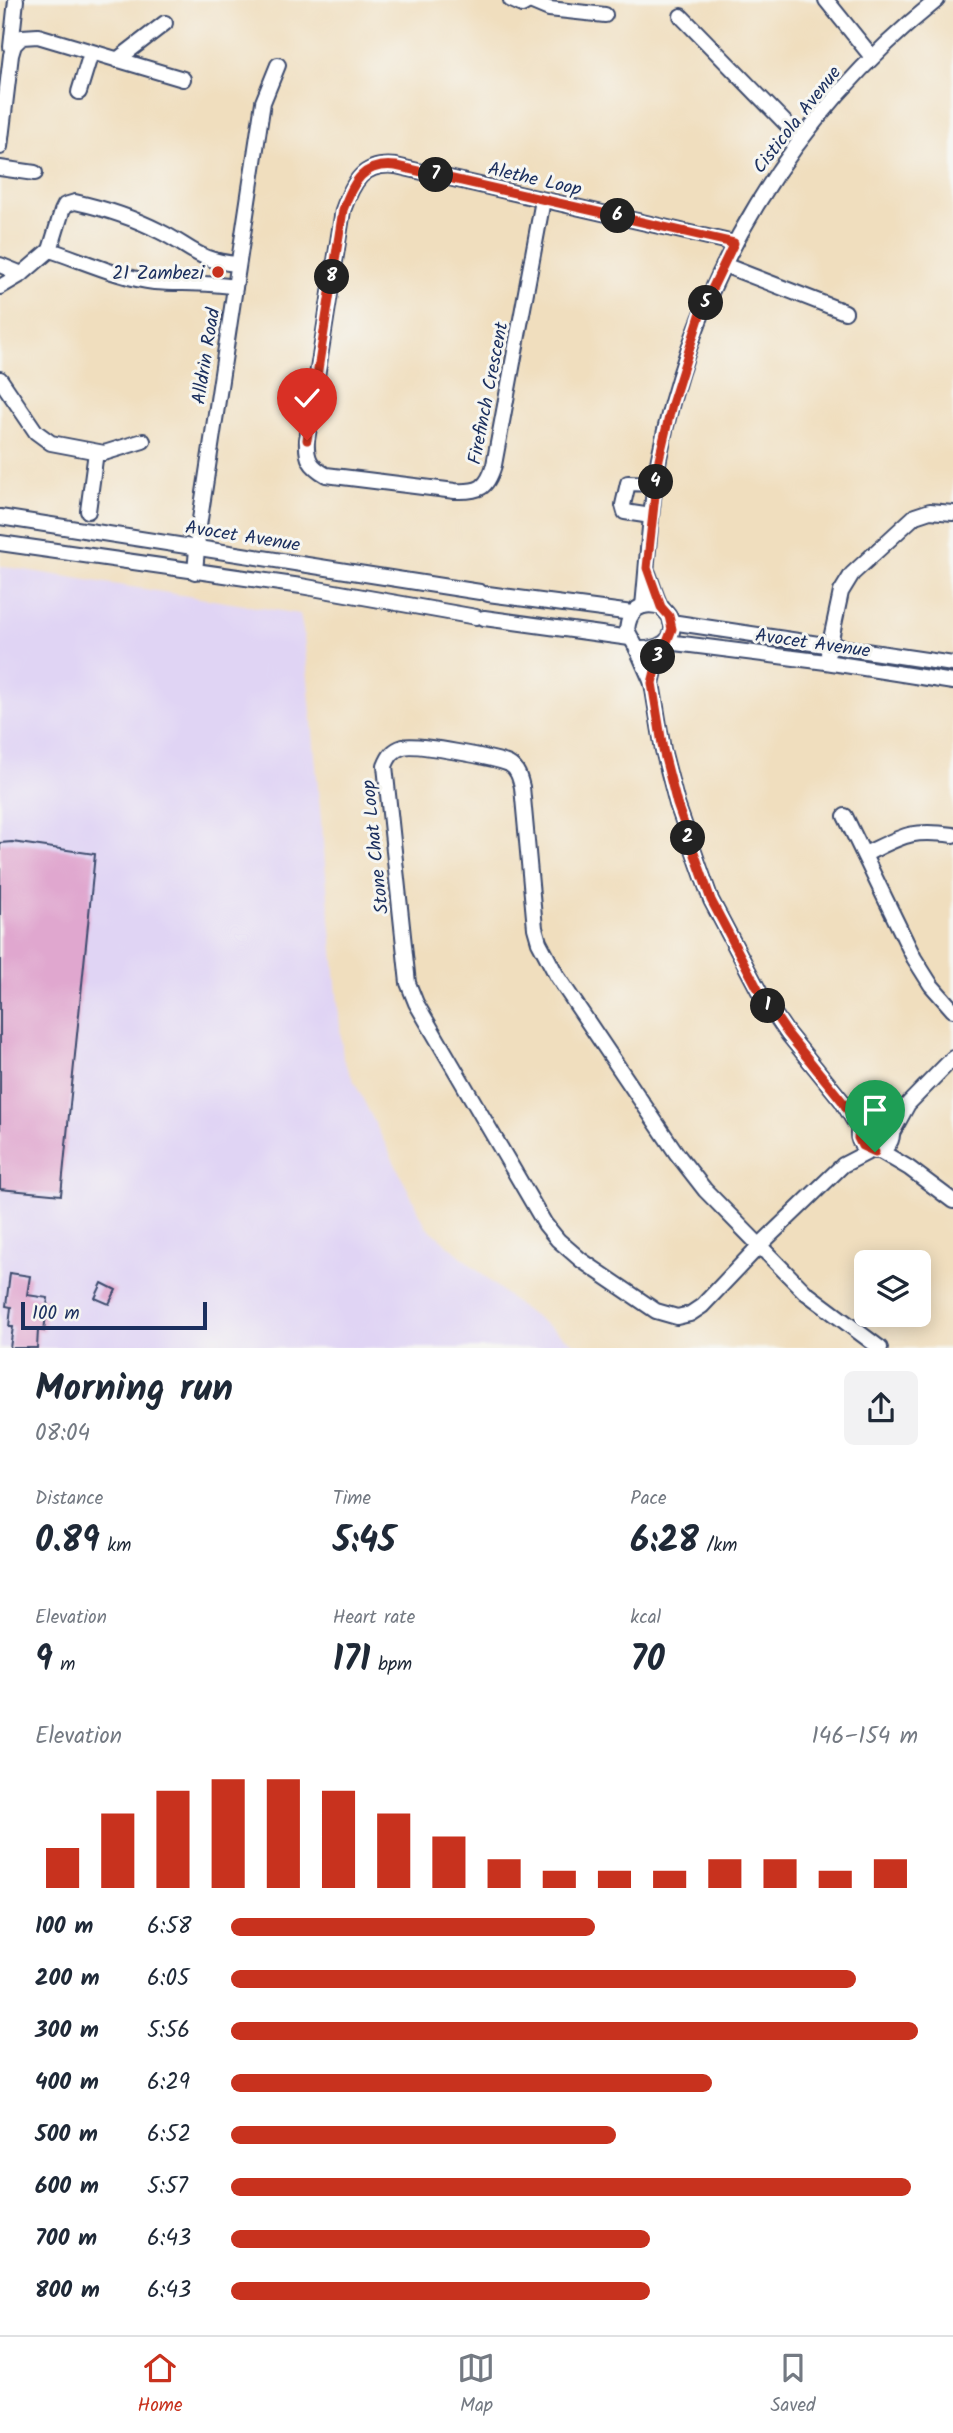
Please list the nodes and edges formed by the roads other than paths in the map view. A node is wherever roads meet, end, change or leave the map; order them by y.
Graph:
1 (16, 0) edge
2 (510, 0) edge
3 (826, 0) edge
4 (838, 0) edge
5 (937, 0) edge
6 (531, 1) edge
7 (605, 15) dead end
8 (681, 16) dead end
9 (165, 23) dead end
10 (91, 53) junction
11 (876, 53) junction
12 (11, 55) junction
13 (117, 60) junction
14 (278, 65) dead end
15 (183, 79) dead end
16 (79, 92) dead end
17 (801, 139) junction
18 (0, 147) edge
19 (0, 168) edge
20 (369, 169) joint
21 (35, 173) dead end
22 (543, 200) junction
23 (734, 243) junction
24 (50, 250) junction
25 (239, 264) junction
26 (0, 265) edge
27 (724, 265) junction
28 (22, 274) junction
29 (235, 286) junction
30 (0, 287) edge
31 (845, 312) dead end
32 (0, 379) edge
33 (143, 440) dead end
34 (96, 452) junction
35 (655, 485) junction
36 (88, 511) dead end
37 (953, 513) edge
38 (651, 516) junction
39 (0, 517) edge
40 (0, 543) edge
41 (197, 546) junction
42 (647, 568) junction
43 (195, 572) junction
44 (661, 607) junction
45 (637, 609) junction
46 (671, 622) junction
47 (634, 644) junction
48 (664, 644) junction
49 (828, 646) junction
50 (826, 662) junction
51 (953, 664) edge
52 (953, 682) edge
53 (652, 683) junction
54 (845, 816) dead end
55 (953, 835) edge
56 (865, 854) junction
57 (953, 1010) edge
58 (953, 1058) edge
59 (842, 1101) junction
60 (908, 1104) junction
61 (876, 1118) junction
62 (858, 1134) junction
63 (892, 1135) junction
64 (875, 1151) junction
65 (843, 1165) junction
66 (909, 1168) junction
67 (953, 1200) edge
68 (760, 1245) junction
69 (880, 1348) edge

1 - 12 street
2 - 6 street
3 - 11 street
4 - 11 street
5 - 11 street, Cisticola Avenue
6 - 7 street
8 - 17 street
9 - 13 street
10 - 12 street
10 - 13 street
10 - 16 street
11 - 17 street, Cisticola Avenue
12 - 18 street
13 - 15 street
14 - 25 street, Alldrin Road
17 - 23 street, Cisticola Avenue
19 - 21 street
20 - 22 street, Alethe Loop
20 - 22 street, Firefinch Crescent
22 - 23 street, Alethe Loop
23 - 27 street, Cisticola Avenue
24 - 25 street
24 - 28 street
24 - 29 street
25 - 29 street, Alldrin Road
26 - 28 street
27 - 31 street
27 - 35 street, Cisticola Avenue
28 - 30 street
29 - 41 street, Alldrin Road
32 - 34 street
33 - 34 street
34 - 36 street
35 - 38 street, Cisticola Avenue
35 - 38 street
37 - 49 street
38 - 42 street, Cisticola Avenue
39 - 41 street, Avocet Avenue
40 - 43 street
41 - 43 street, Alldrin Road
41 - 45 street, Avocet Avenue
42 - 44 street, Cisticola Avenue
42 - 45 street, Cisticola Avenue
43 - 47 street
44 - 45 street
44 - 46 street
45 - 47 street
46 - 48 street
46 - 49 street, Avocet Avenue
47 - 48 street
47 - 53 street
48 - 50 street, Avocet Avenue
48 - 53 street
49 - 50 street
49 - 51 street, Avocet Avenue
50 - 52 street, Avocet Avenue
53 - 59 street
54 - 56 street
55 - 56 street
56 - 57 street
58 - 60 street
59 - 61 street
59 - 62 street
60 - 61 street
60 - 63 street
61 - 62 street
61 - 63 street
62 - 64 street
62 - 65 street, Stone Chat Loop
63 - 64 street
63 - 66 street
64 - 65 street, Stone Chat Loop
64 - 66 street
65 - 68 street, Stone Chat Loop
66 - 67 street
68 - 68 street, Stone Chat Loop
68 - 69 street

